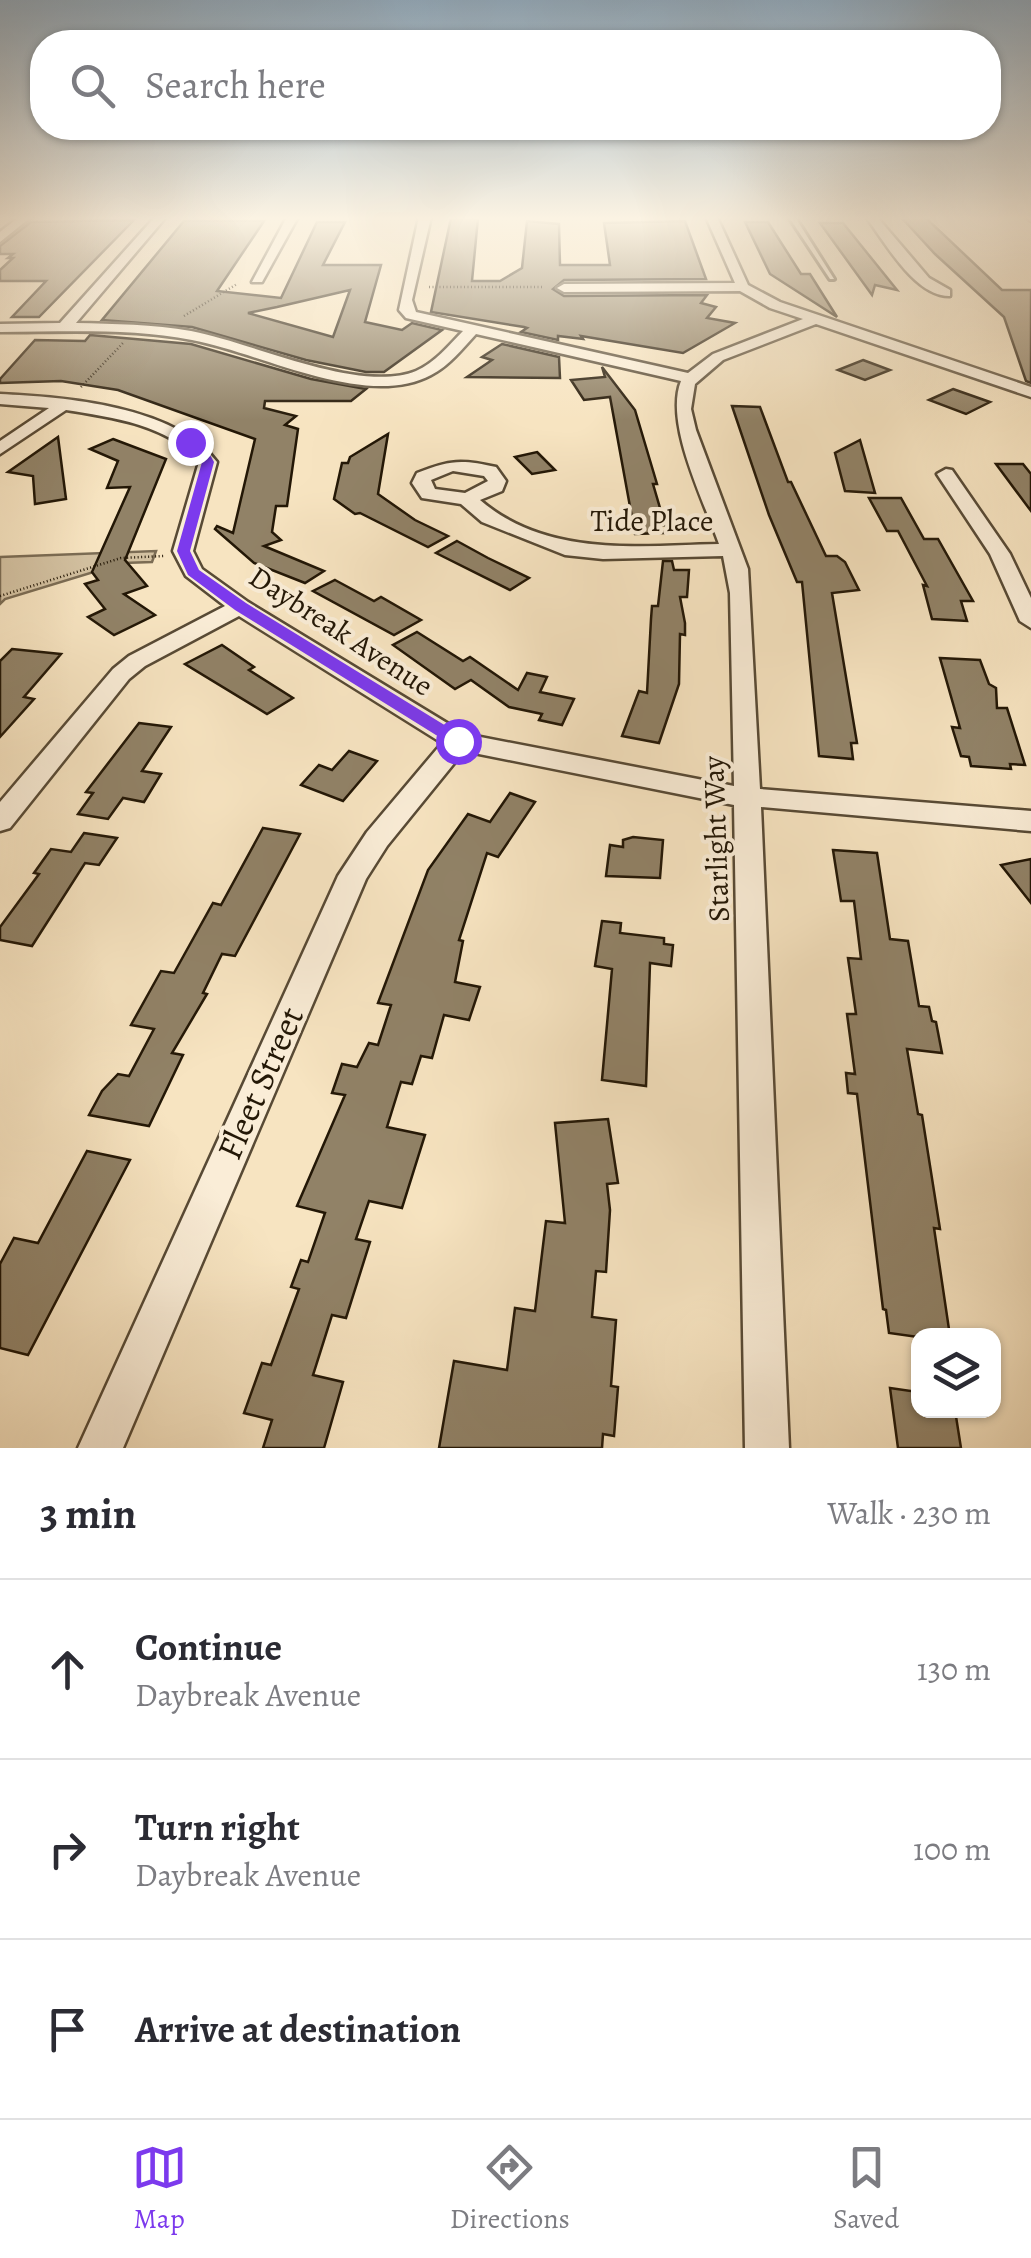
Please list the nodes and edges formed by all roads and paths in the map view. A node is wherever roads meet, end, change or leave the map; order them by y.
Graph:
1 (102, 285) edge
2 (236, 285) edge
3 (411, 285) edge
4 (741, 285) edge
5 (931, 285) edge
6 (427, 287) dead end
7 (564, 288) joint
8 (743, 288) junction
9 (945, 292) dead end
10 (184, 316) dead end
11 (815, 319) junction
12 (0, 328) edge
13 (64, 328) junction
14 (136, 329) junction
15 (472, 330) junction
16 (690, 378) junction
17 (1031, 392) edge
18 (0, 398) edge
19 (66, 403) junction
20 (0, 449) edge
21 (946, 474) dead end
22 (467, 500) dead end
23 (730, 550) junction
24 (165, 556) dead end
25 (0, 596) edge
26 (240, 606) junction
27 (1031, 621) edge
28 (458, 741) junction
29 (748, 798) junction
30 (0, 821) edge
31 (1031, 822) edge
32 (100, 1448) edge
33 (767, 1448) edge

1 - 13 street
2 - 10 path
3 - 15 street
4 - 8 street
5 - 9 street
6 - 7 path
7 - 8 street
8 - 11 street
11 - 16 street
11 - 17 street
12 - 13 street
13 - 14 street
14 - 15 street
14 - 19 path
15 - 16 street
16 - 23 street, Starlight Way
18 - 19 street, Daybreak Avenue
19 - 20 street
19 - 26 street, Daybreak Avenue
21 - 27 street
22 - 23 street, Tide Place
23 - 29 street, Starlight Way
24 - 25 path
26 - 28 street, Daybreak Avenue
26 - 30 street
28 - 29 street, Daybreak Avenue
28 - 32 street, Fleet Street
29 - 31 street, Daybreak Avenue
29 - 33 street, Starlight Way

